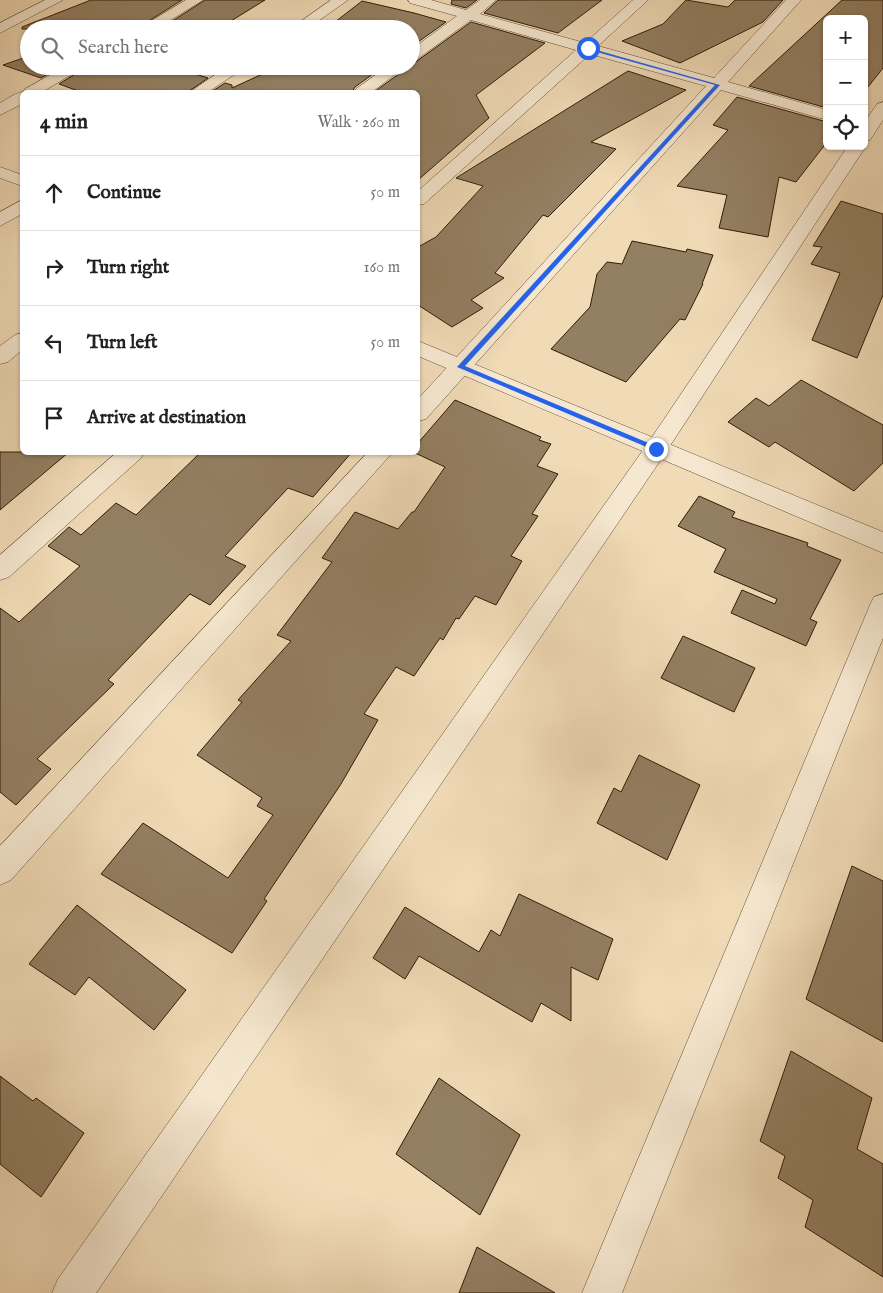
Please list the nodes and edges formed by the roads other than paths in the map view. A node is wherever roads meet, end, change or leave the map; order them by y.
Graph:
1 (56, 0) edge
2 (196, 0) edge
3 (341, 0) edge
4 (415, 0) edge
5 (489, 0) edge
6 (641, 0) edge
7 (794, 0) edge
8 (468, 15) junction
9 (161, 20) edge
10 (310, 20) edge
11 (0, 29) edge
12 (588, 48) junction
13 (420, 50) edge
14 (62, 75) edge
15 (225, 75) edge
16 (386, 75) edge
17 (718, 85) junction
18 (35, 90) edge
19 (201, 90) edge
20 (365, 90) edge
21 (20, 98) edge
22 (883, 107) edge
23 (0, 110) edge
24 (823, 114) edge
25 (870, 129) edge
26 (854, 150) edge
27 (0, 172) edge
28 (20, 180) edge
29 (420, 198) edge
30 (20, 207) edge
31 (0, 220) edge
32 (20, 342) edge
33 (420, 349) edge
34 (0, 357) edge
35 (460, 367) junction
36 (420, 412) edge
37 (656, 449) junction
38 (129, 455) edge
39 (379, 455) edge
40 (883, 543) edge
41 (0, 570) edge
42 (883, 605) edge
43 (0, 869) edge
44 (72, 1293) edge
45 (602, 1293) edge

1 - 11 street
2 - 9 street
3 - 10 street
4 - 8 street
5 - 8 street
6 - 12 street
7 - 17 street
8 - 12 street
8 - 13 street
12 - 17 street
12 - 29 street
14 - 18 street
15 - 19 street
16 - 20 street
17 - 24 street
17 - 35 street
21 - 23 street
22 - 25 street
26 - 37 street
27 - 28 street
30 - 31 street
32 - 34 street
33 - 35 street
35 - 36 street
35 - 37 street
37 - 40 street
37 - 44 street
38 - 41 street
39 - 43 street
42 - 45 street

